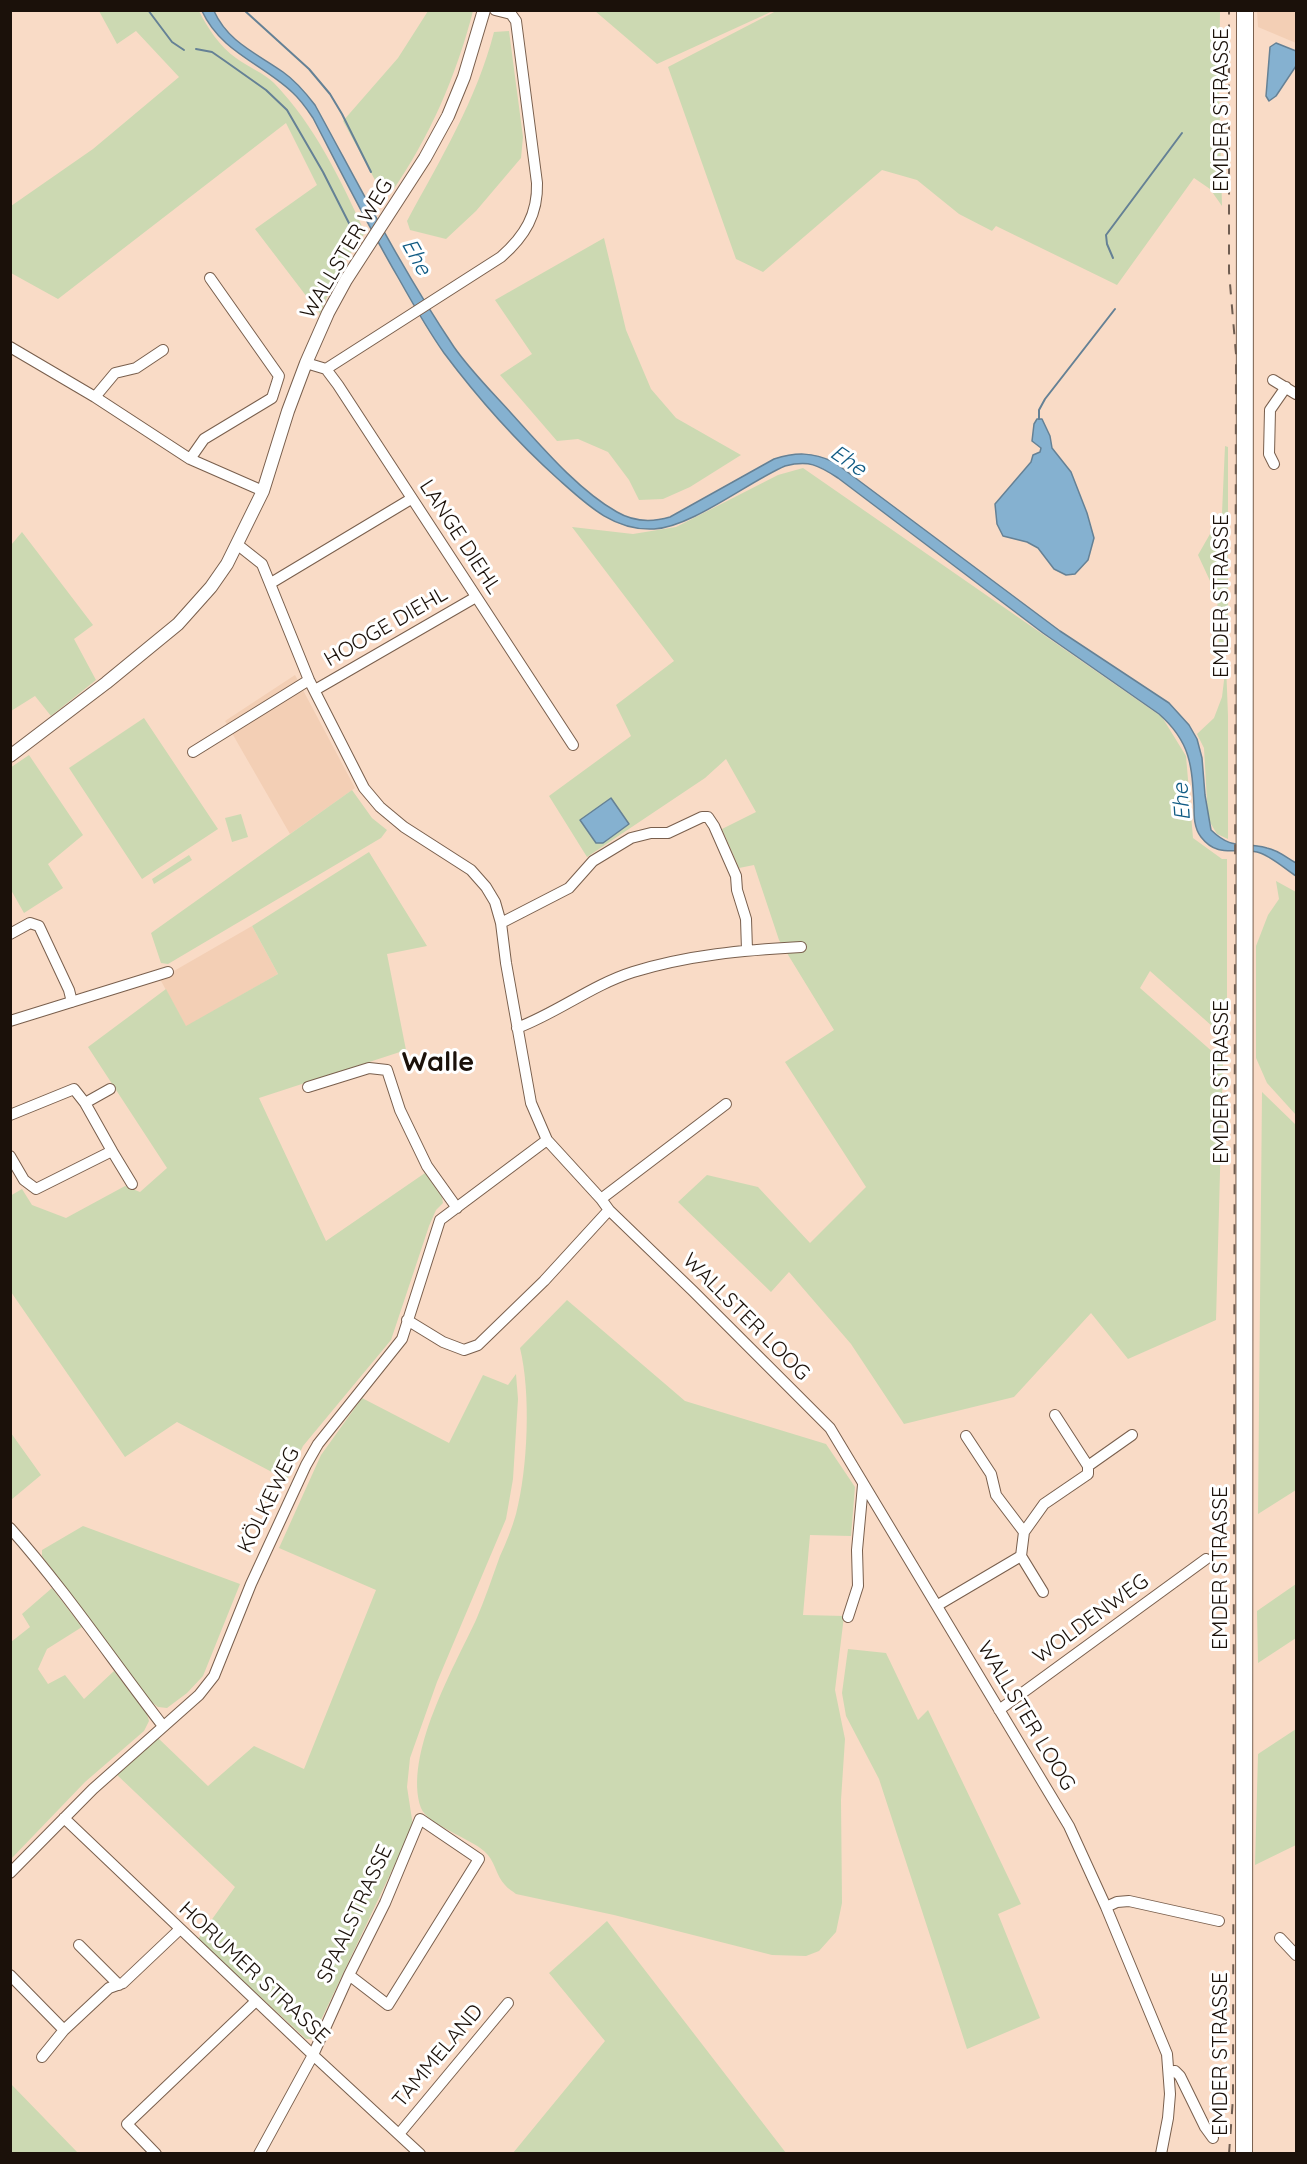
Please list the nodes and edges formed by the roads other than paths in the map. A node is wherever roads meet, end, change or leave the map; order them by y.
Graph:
1 (484, 10) edge
2 (495, 10) edge
3 (1245, 10) edge
4 (210, 278) dead end
5 (10, 346) edge
6 (163, 350) dead end
7 (306, 363) junction
8 (326, 369) junction
9 (1273, 380) dead end
10 (1286, 387) junction
11 (1296, 393) edge
12 (95, 398) junction
13 (190, 459) junction
14 (1274, 464) dead end
15 (263, 491) junction
16 (411, 499) junction
17 (238, 545) junction
18 (271, 583) junction
19 (476, 597) junction
20 (312, 685) junction
21 (573, 745) dead end
22 (193, 752) dead end
23 (10, 756) edge
24 (501, 923) junction
25 (10, 934) edge
26 (801, 946) dead end
27 (747, 950) junction
28 (168, 972) dead end
29 (72, 1002) junction
30 (10, 1020) edge
31 (517, 1028) junction
32 (308, 1087) dead end
33 (110, 1089) dead end
34 (85, 1103) junction
35 (726, 1104) dead end
36 (10, 1115) edge
37 (547, 1140) junction
38 (112, 1151) junction
39 (10, 1156) edge
40 (132, 1184) dead end
41 (602, 1199) junction
42 (457, 1208) junction
43 (609, 1210) junction
44 (407, 1320) junction
45 (1055, 1415) dead end
46 (1132, 1435) dead end
47 (966, 1436) dead end
48 (1088, 1466) junction
49 (864, 1485) junction
50 (10, 1528) edge
51 (1024, 1532) junction
52 (1021, 1556) junction
53 (1206, 1559) dead end
54 (1043, 1592) dead end
55 (938, 1605) junction
56 (848, 1617) dead end
57 (999, 1710) junction
58 (163, 1726) junction
59 (64, 1818) junction
60 (10, 1873) edge
61 (1106, 1907) junction
62 (1219, 1921) dead end
63 (179, 1930) junction
64 (1280, 1938) dead end
65 (79, 1945) dead end
66 (1296, 1955) edge
67 (10, 1975) edge
68 (349, 1975) junction
69 (118, 1984) junction
70 (256, 2001) junction
71 (508, 2003) dead end
72 (64, 2030) junction
73 (313, 2055) junction
74 (42, 2057) dead end
75 (1169, 2072) junction
76 (399, 2134) junction
77 (1213, 2138) dead end
78 (156, 2154) edge
79 (260, 2154) edge
80 (420, 2154) edge
81 (1161, 2154) edge
82 (1244, 2154) edge

1 - 7 street, WALLSTER WEG
2 - 8 street
3 - 82 main road, EMDER STRASSE
4 - 13 street
5 - 12 street
6 - 12 street
7 - 8 street
7 - 15 street, WALLSTER WEG
8 - 16 street, LANGE DIEHL
9 - 10 street
10 - 11 street
10 - 14 street
12 - 13 street
13 - 15 street
15 - 17 street, WALLSTER WEG
16 - 18 street
16 - 19 street, LANGE DIEHL
17 - 18 street, WALLSTER LOOG
17 - 23 street, WALLSTER WEG
18 - 20 street, WALLSTER LOOG
19 - 20 street, HOOGE DIEHL
19 - 21 street, LANGE DIEHL
20 - 22 street
20 - 24 street, WALLSTER LOOG
24 - 27 street
24 - 31 street, WALLSTER LOOG
25 - 29 street
26 - 27 street
27 - 31 street
28 - 29 street
29 - 30 street
31 - 37 street, WALLSTER LOOG
32 - 42 street
33 - 34 street
34 - 36 street
34 - 38 street
35 - 41 street
37 - 41 street, WALLSTER LOOG
37 - 42 street, KÖLKEWEG
38 - 39 street
38 - 40 street
41 - 43 street, WALLSTER LOOG
42 - 44 street, KÖLKEWEG
43 - 44 street
43 - 49 street, WALLSTER LOOG
44 - 58 street, KÖLKEWEG
45 - 48 street
46 - 48 street
47 - 51 street
48 - 51 street
49 - 55 street, WALLSTER LOOG
49 - 56 street
50 - 58 street
51 - 52 street
52 - 54 street
52 - 55 street
53 - 57 street, WOLDENWEG
55 - 57 street, WALLSTER LOOG
57 - 61 street, WALLSTER LOOG
58 - 59 street, KÖLKEWEG
59 - 60 street, KÖLKEWEG
59 - 63 street, HORUMER STRASSE
61 - 62 street
61 - 75 street, WALLSTER LOOG
63 - 69 street
63 - 70 street, HORUMER STRASSE
64 - 66 street
65 - 69 street
67 - 72 street
68 - 68 street, SPAALSTRASSE
68 - 73 street, SPAALSTRASSE
69 - 72 street
70 - 73 street, HORUMER STRASSE
70 - 78 street
71 - 76 street, TAMMELAND
72 - 74 street
73 - 76 street, HORUMER STRASSE
73 - 79 street, SPAALSTRASSE
75 - 77 street
75 - 81 street, WALLSTER LOOG
76 - 80 street, HORUMER STRASSE

